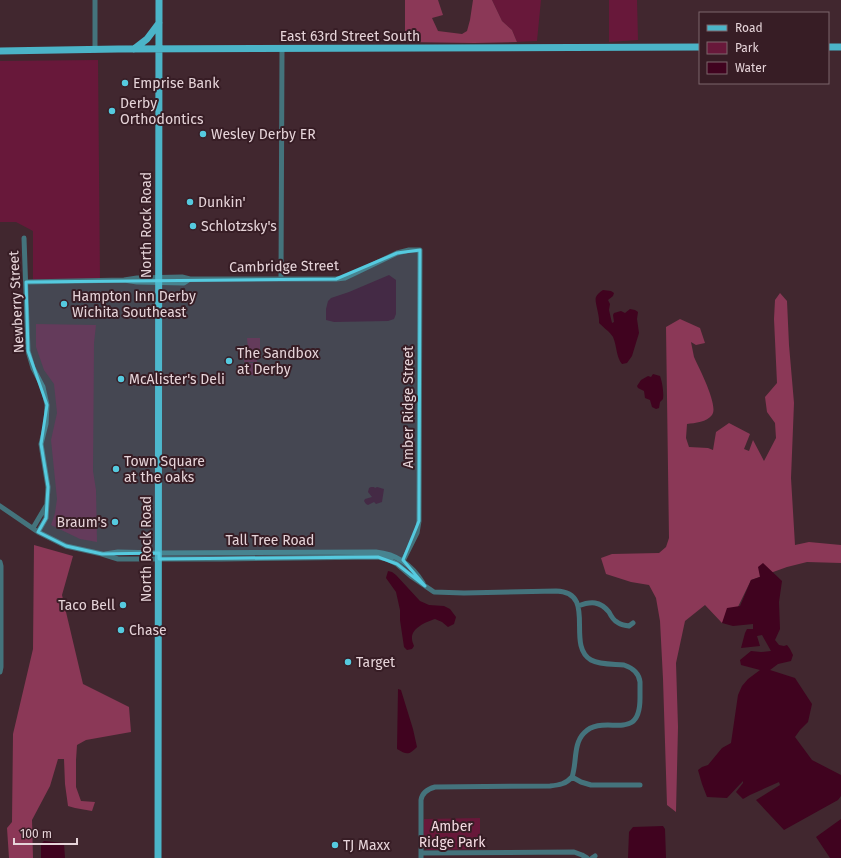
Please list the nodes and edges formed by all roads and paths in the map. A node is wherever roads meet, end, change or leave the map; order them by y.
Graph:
1 (95, 0) edge
2 (159, 0) edge
3 (159, 22) junction
4 (699, 47) edge
5 (829, 47) edge
6 (841, 47) edge
7 (134, 49) junction
8 (159, 49) junction
9 (282, 49) junction
10 (95, 50) junction
11 (0, 51) edge
12 (24, 238) dead end
13 (420, 250) joint
14 (281, 279) junction
15 (159, 280) junction
16 (26, 282) junction
17 (46, 505) junction
18 (0, 506) edge
19 (33, 528) junction
20 (38, 532) junction
21 (159, 556) junction
22 (403, 561) junction
23 (0, 562) edge
24 (425, 586) junction
25 (578, 606) junction
26 (633, 623) dead end
27 (0, 672) edge
28 (572, 777) junction
29 (640, 785) dead end
30 (420, 855) edge
31 (158, 858) edge
32 (587, 858) edge

1 - 10 street
2 - 3 main road, North Rock Road
3 - 7 main road
3 - 8 main road, North Rock Road
4 - 9 main road, East 63rd Street South
5 - 6 main road
7 - 8 main road, East 63rd Street South
7 - 10 main road, East 63rd Street South
8 - 9 main road, East 63rd Street South
8 - 15 main road, North Rock Road
9 - 14 street
10 - 11 main road, East 63rd Street South
12 - 16 street, Newberry Street
13 - 14 street, Cambridge Street
13 - 22 street, Amber Ridge Street
14 - 15 street, Cambridge Street
15 - 16 street, Cambridge Street
15 - 21 main road, North Rock Road
16 - 17 street, Newberry Street
17 - 19 street, Newberry Street
17 - 20 street, Newberry Street
18 - 19 street, Tall Tree Road
19 - 20 street, Tall Tree Road
20 - 21 street, Tall Tree Road
21 - 22 street, Tall Tree Road
21 - 24 street, Tall Tree Road
21 - 31 main road, North Rock Road
22 - 24 street, Tall Tree Road
23 - 27 street
24 - 25 street, Tall Tree Road
25 - 26 street
25 - 28 street
28 - 29 street
28 - 30 street
30 - 32 street

